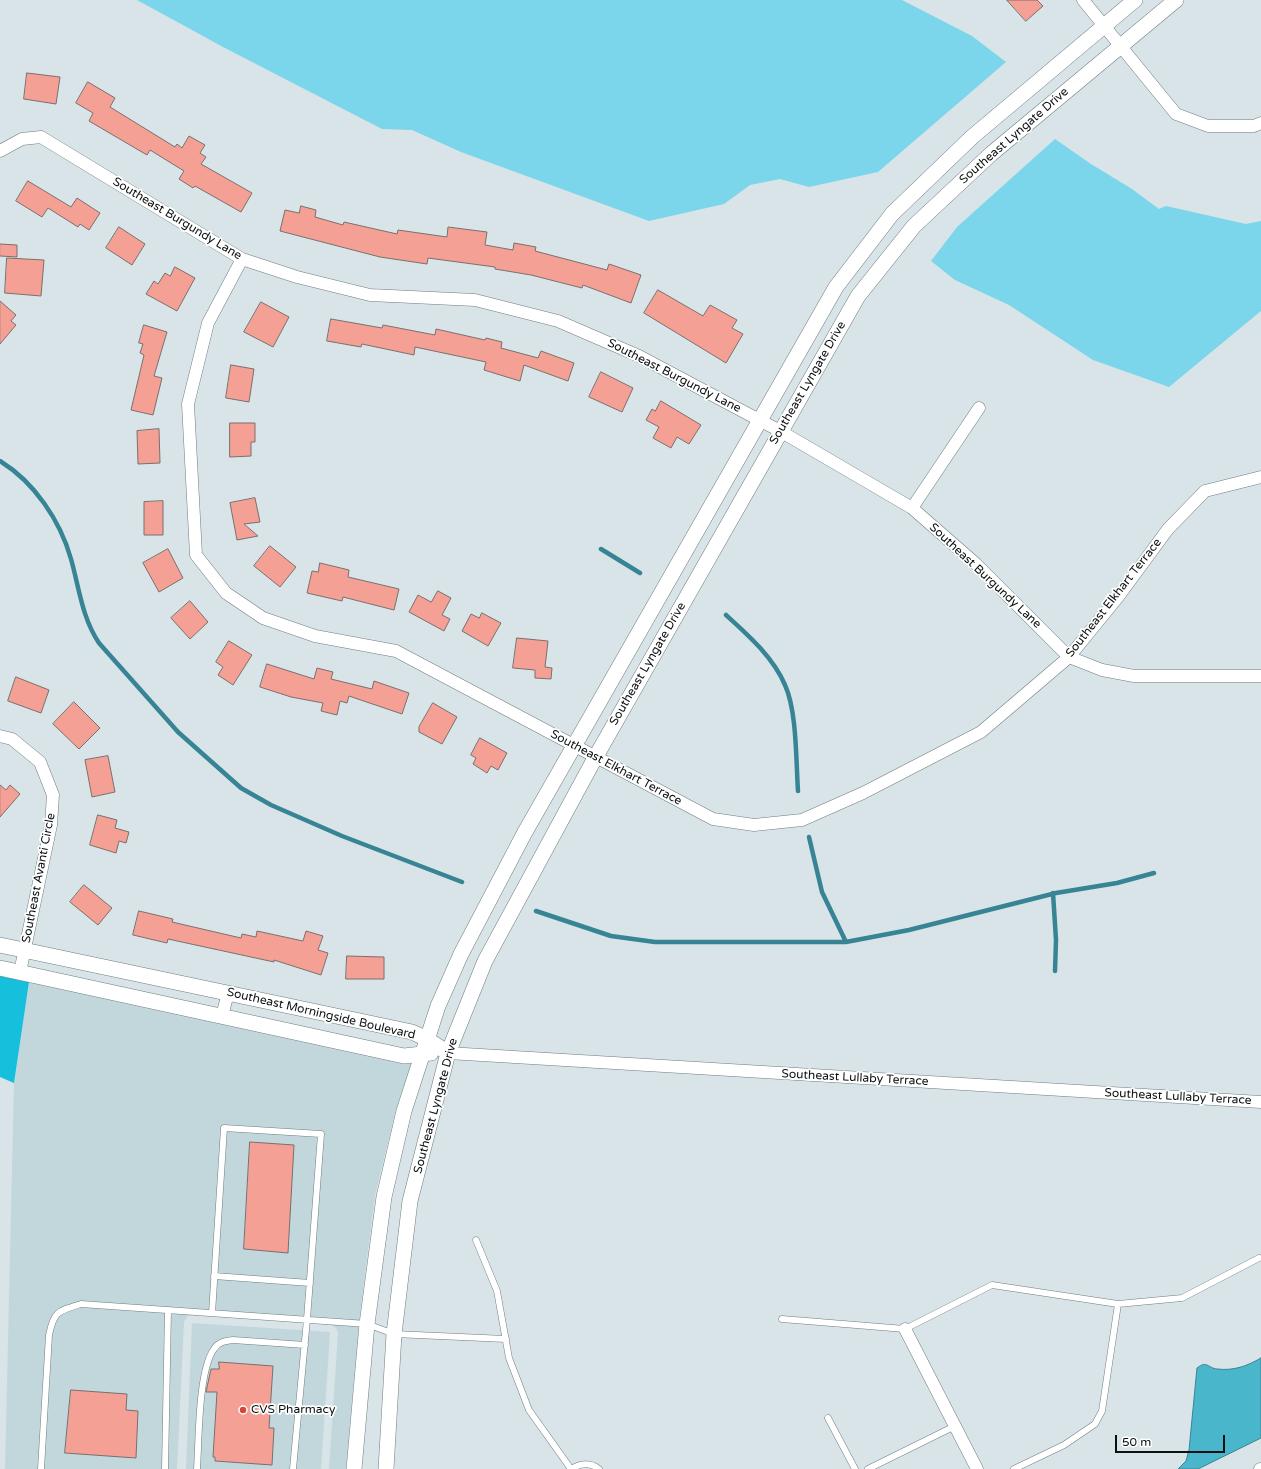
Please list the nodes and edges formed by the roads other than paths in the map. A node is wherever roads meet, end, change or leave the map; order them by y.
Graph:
1 (1083, 0) edge
2 (1135, 0) edge
3 (1176, 0) edge
4 (1104, 26) junction
5 (1120, 47) junction
6 (1261, 123) edge
7 (0, 151) edge
8 (242, 259) junction
9 (979, 408) dead end
10 (759, 420) junction
11 (780, 431) junction
12 (1261, 477) edge
13 (912, 508) junction
14 (1069, 657) junction
15 (1261, 676) edge
16 (0, 736) edge
17 (574, 745) junction
18 (595, 758) junction
19 (0, 945) edge
20 (25, 950) junction
21 (0, 968) edge
22 (20, 972) junction
23 (228, 993) junction
24 (222, 1016) junction
25 (425, 1046) junction
26 (448, 1053) junction
27 (1261, 1102) edge
28 (476, 1240) dead end
29 (1259, 1258) dead end
30 (214, 1276) junction
31 (310, 1283) junction
32 (1118, 1304) junction
33 (168, 1310) junction
34 (212, 1313) junction
35 (307, 1319) junction
36 (782, 1319) dead end
37 (367, 1324) junction
38 (905, 1329) junction
39 (394, 1334) junction
40 (506, 1339) junction
41 (305, 1345) junction
42 (828, 1418) dead end
43 (955, 1426) junction
44 (41, 1469) edge
45 (165, 1469) edge
46 (197, 1469) edge
47 (293, 1469) edge
48 (354, 1469) edge
49 (386, 1469) edge
50 (571, 1469) edge
51 (599, 1469) edge
52 (855, 1469) edge
53 (868, 1469) edge
54 (977, 1469) edge
55 (1014, 1469) edge

1 - 4 street
2 - 4 street, Southeast Lyngate Drive
3 - 5 street, Southeast Lyngate Drive
4 - 5 street
4 - 10 street, Southeast Lyngate Drive
5 - 6 street
5 - 11 street, Southeast Lyngate Drive
7 - 8 street, Southeast Burgundy Lane
8 - 10 street, Southeast Burgundy Lane
8 - 17 street, Southeast Elkhart Terrace
9 - 13 street
10 - 11 street, Southeast Burgundy Lane
10 - 17 street, Southeast Lyngate Drive
11 - 13 street, Southeast Burgundy Lane
11 - 18 street, Southeast Lyngate Drive
12 - 14 street, Southeast Elkhart Terrace
13 - 14 street, Southeast Burgundy Lane
14 - 15 street, Southeast Burgundy Lane
14 - 18 street, Southeast Elkhart Terrace
16 - 20 street, Southeast Avanti Circle
17 - 18 street, Southeast Elkhart Terrace
17 - 25 street, Southeast Lyngate Drive
18 - 26 street, Southeast Lyngate Drive
19 - 20 street, Southeast Morningside Boulevard
20 - 22 street, Southeast Avanti Circle
20 - 23 street, Southeast Morningside Boulevard
21 - 22 street, Southeast Morningside Boulevard
22 - 24 street, Southeast Morningside Boulevard
23 - 24 street
23 - 25 street, Southeast Morningside Boulevard
24 - 25 street, Southeast Morningside Boulevard
25 - 26 street, Southeast Morningside Boulevard
25 - 37 street, Southeast Lyngate Drive
26 - 27 street, Southeast Lullaby Terrace
26 - 39 street, Southeast Lyngate Drive
28 - 40 lane
29 - 32 lane
30 - 31 lane
30 - 31 lane
30 - 34 lane
31 - 35 lane
32 - 38 lane
32 - 55 lane
33 - 34 lane
33 - 44 lane
33 - 45 lane
34 - 35 lane
35 - 37 lane
35 - 41 lane
36 - 38 lane
37 - 39 lane
37 - 48 street, Southeast Lyngate Drive
38 - 43 street
39 - 40 lane
39 - 49 street, Southeast Lyngate Drive
40 - 50 lane
41 - 46 lane
41 - 47 lane
42 - 52 lane
43 - 53 lane
43 - 54 street
50 - 51 lane

